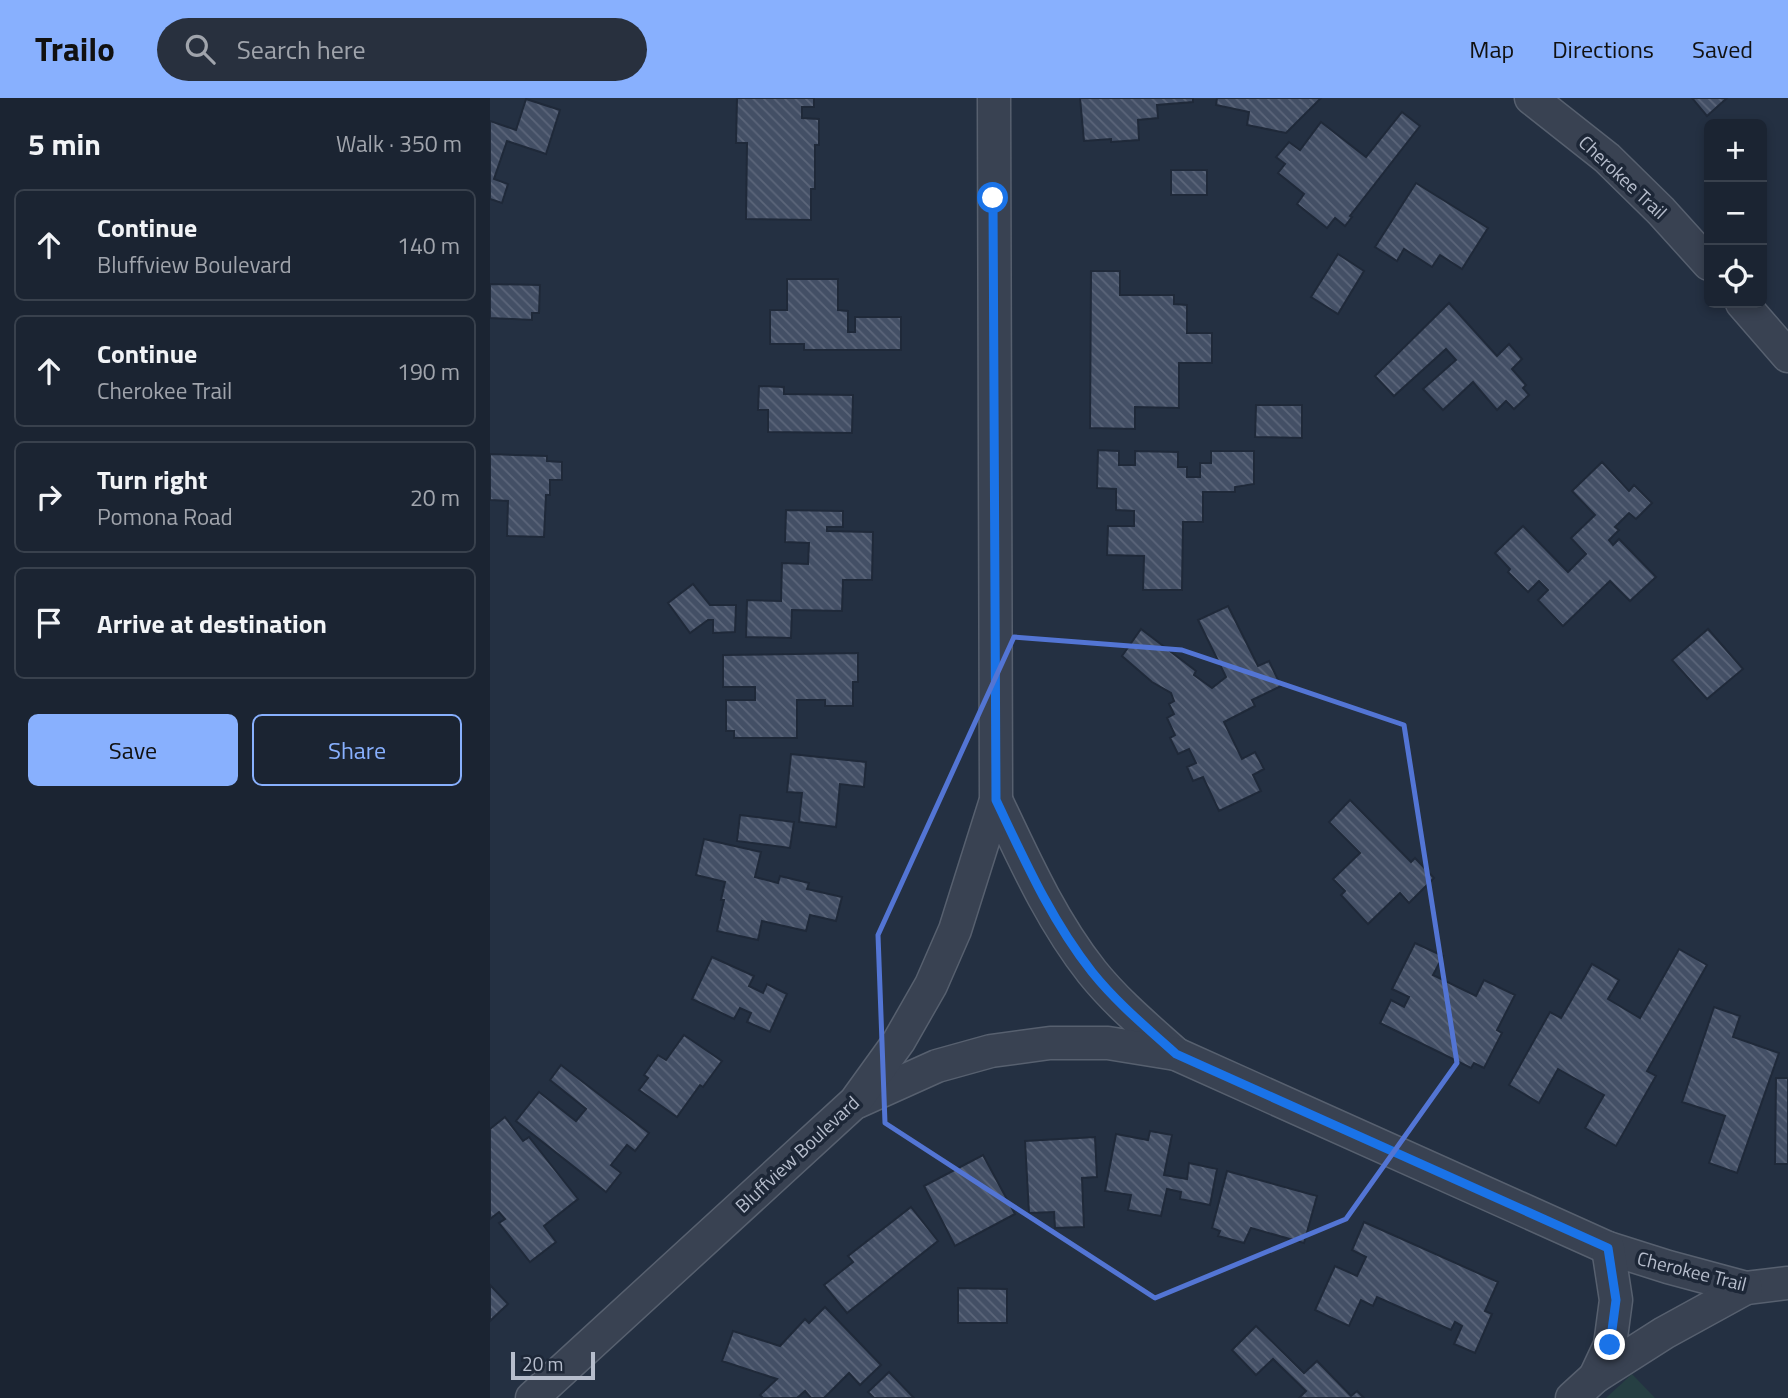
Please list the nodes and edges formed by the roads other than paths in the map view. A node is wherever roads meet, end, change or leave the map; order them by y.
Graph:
1 (994, 98) edge
2 (1531, 98) edge
3 (1704, 258) edge
4 (1746, 308) edge
5 (1788, 356) edge
6 (996, 800) junction
7 (1176, 1054) junction
8 (855, 1102) junction
9 (1608, 1248) junction
10 (1788, 1283) edge
11 (1746, 1288) junction
12 (1595, 1377) junction
13 (532, 1398) edge
14 (1572, 1398) edge

1 - 6 street, Bluffview Boulevard
2 - 3 street, Cherokee Trail
4 - 5 street
6 - 7 street, Cherokee Trail
6 - 8 street, Bluffview Boulevard
7 - 8 street, Cherokee Trail
7 - 9 street, Cherokee Trail
8 - 13 street, Bluffview Boulevard
9 - 11 street, Cherokee Trail
9 - 12 street
10 - 11 street, Cherokee Trail
11 - 12 street
12 - 14 street

